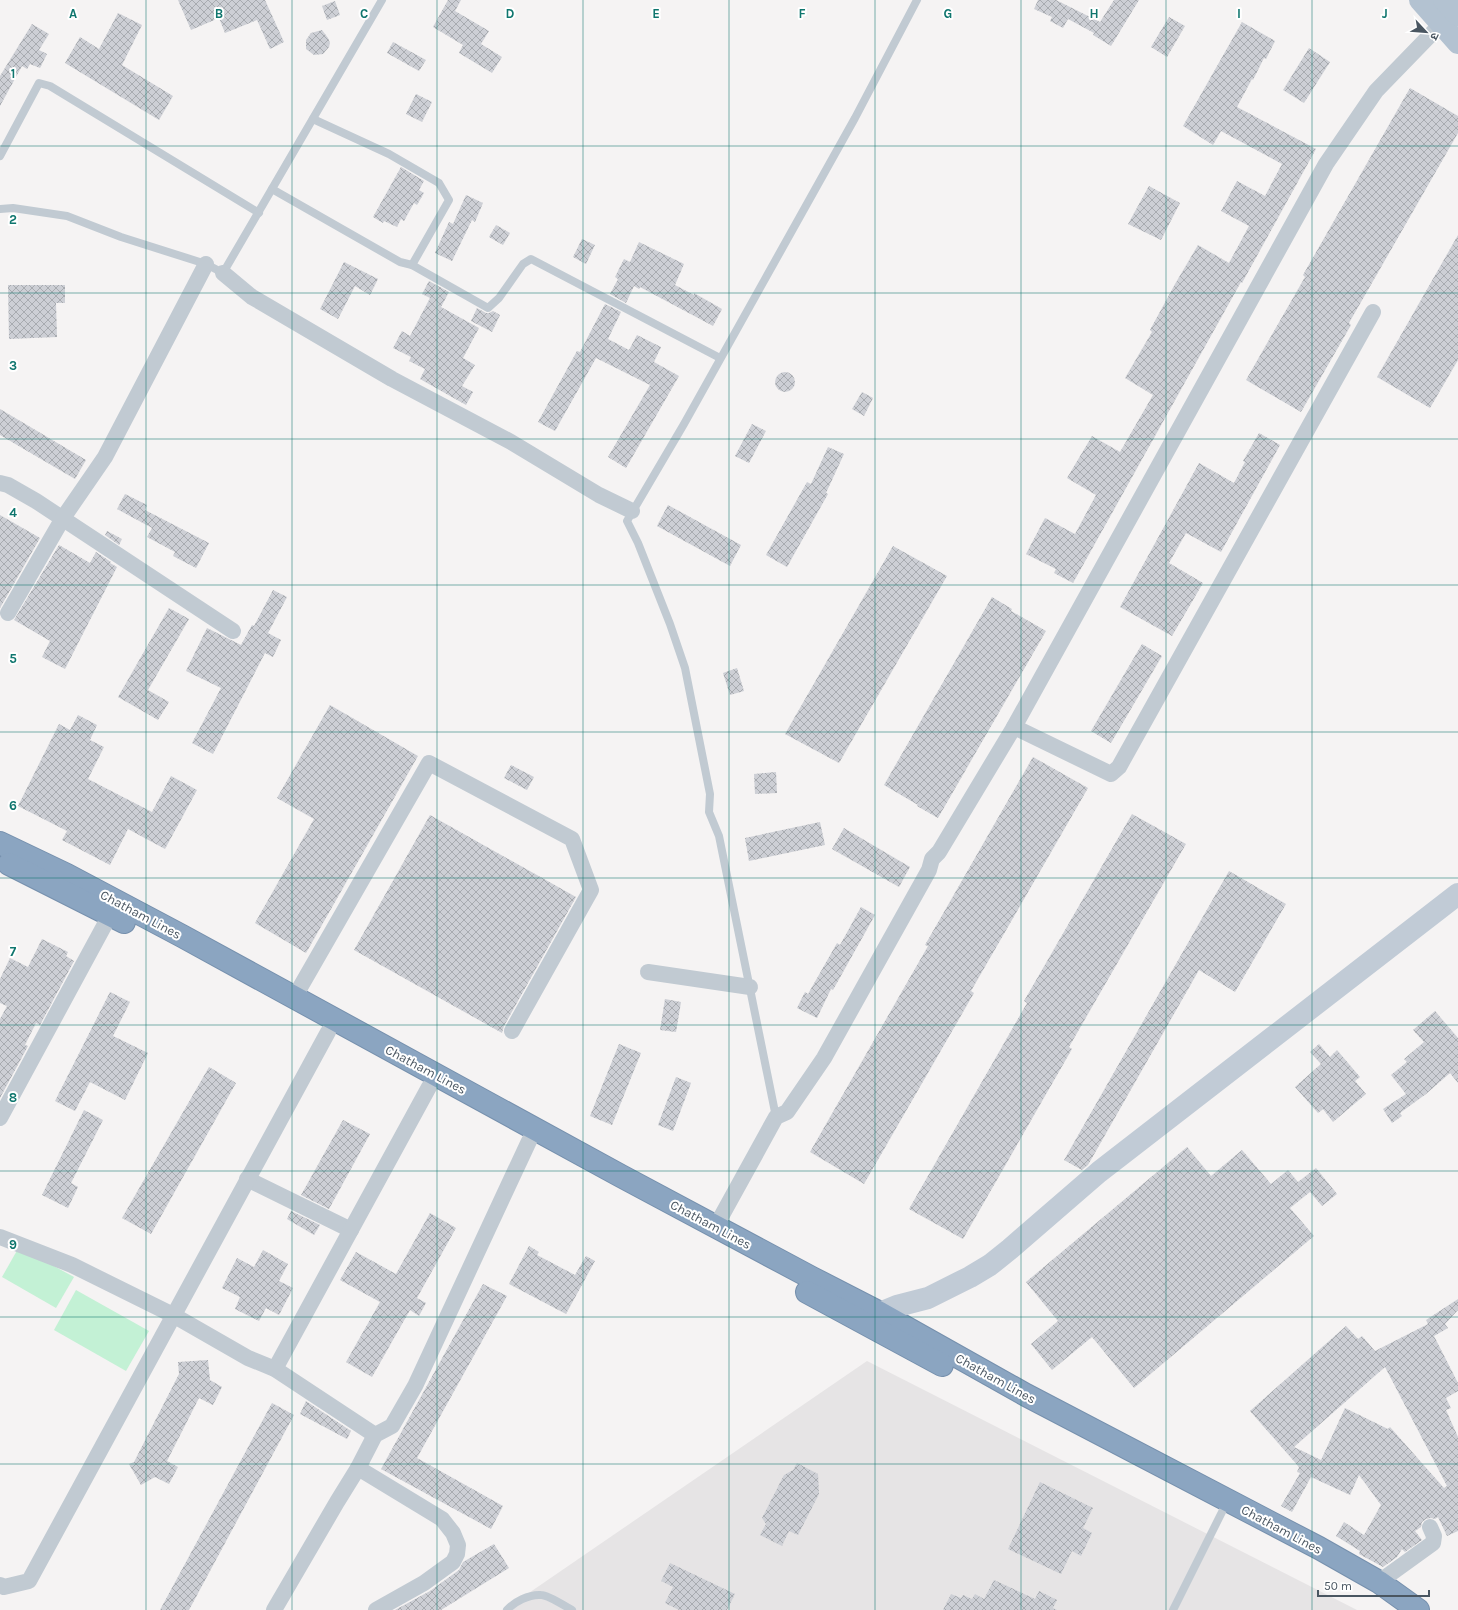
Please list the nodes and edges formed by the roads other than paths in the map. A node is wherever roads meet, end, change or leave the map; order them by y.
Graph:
1 (382, 0) edge
2 (917, 0) edge
3 (1420, 0) edge
4 (1444, 0) edge
5 (1449, 19) edge
6 (1458, 42) edge
7 (313, 119) junction
8 (0, 156) edge
9 (272, 190) junction
10 (0, 209) edge
11 (259, 213) junction
12 (206, 264) junction
13 (412, 265) junction
14 (223, 273) junction
15 (1373, 312) dead end
16 (720, 358) junction
17 (0, 483) edge
18 (632, 511) junction
19 (63, 518) junction
20 (8, 612) dead end
21 (233, 631) dead end
22 (1014, 726) junction
23 (0, 843) edge
24 (0, 860) edge
25 (1458, 894) edge
26 (110, 915) junction
27 (648, 972) dead end
28 (750, 987) junction
29 (294, 998) junction
30 (512, 1031) dead end
31 (328, 1032) junction
32 (429, 1087) junction
33 (776, 1117) junction
34 (0, 1118) edge
35 (529, 1141) junction
36 (247, 1179) junction
37 (716, 1226) junction
38 (351, 1230) junction
39 (0, 1237) edge
40 (173, 1315) junction
41 (874, 1319) junction
42 (275, 1369) junction
43 (375, 1435) junction
44 (358, 1468) junction
45 (1225, 1506) junction
46 (1430, 1528) dead end
47 (1379, 1582) junction
48 (0, 1584) edge
49 (274, 1610) edge
50 (376, 1610) edge
51 (507, 1610) edge
52 (572, 1610) edge
53 (1173, 1610) edge
54 (1395, 1610) edge
55 (1418, 1610) edge

1 - 7 lane
2 - 16 lane
3 - 5 main road
4 - 5 main road
5 - 6 main road
5 - 22 street
7 - 9 lane
7 - 13 lane
8 - 11 lane
9 - 11 lane
9 - 13 lane
10 - 12 lane
11 - 14 lane
12 - 14 lane
12 - 19 street
13 - 16 lane
14 - 18 street
15 - 22 street
16 - 18 lane
17 - 19 street
18 - 28 lane
19 - 20 street
19 - 21 street
22 - 33 street
23 - 29 highway, Chatham Lines
24 - 26 highway, Chatham Lines
25 - 41 street
26 - 31 highway, Chatham Lines
26 - 34 street
27 - 28 street
28 - 33 lane
29 - 30 street
29 - 37 highway, Chatham Lines
31 - 32 highway, Chatham Lines
31 - 36 street
32 - 35 highway, Chatham Lines
32 - 38 street
33 - 37 street
35 - 41 highway, Chatham Lines
35 - 43 street
36 - 38 street
36 - 40 street
37 - 41 highway, Chatham Lines
38 - 42 street
39 - 40 street
40 - 42 street
40 - 48 street
41 - 45 highway, Chatham Lines
42 - 43 street
43 - 44 street
44 - 49 street
44 - 50 street
45 - 47 highway, Chatham Lines
45 - 53 lane
45 - 54 highway, Chatham Lines
46 - 47 street
47 - 55 highway, Chatham Lines
51 - 52 lane

